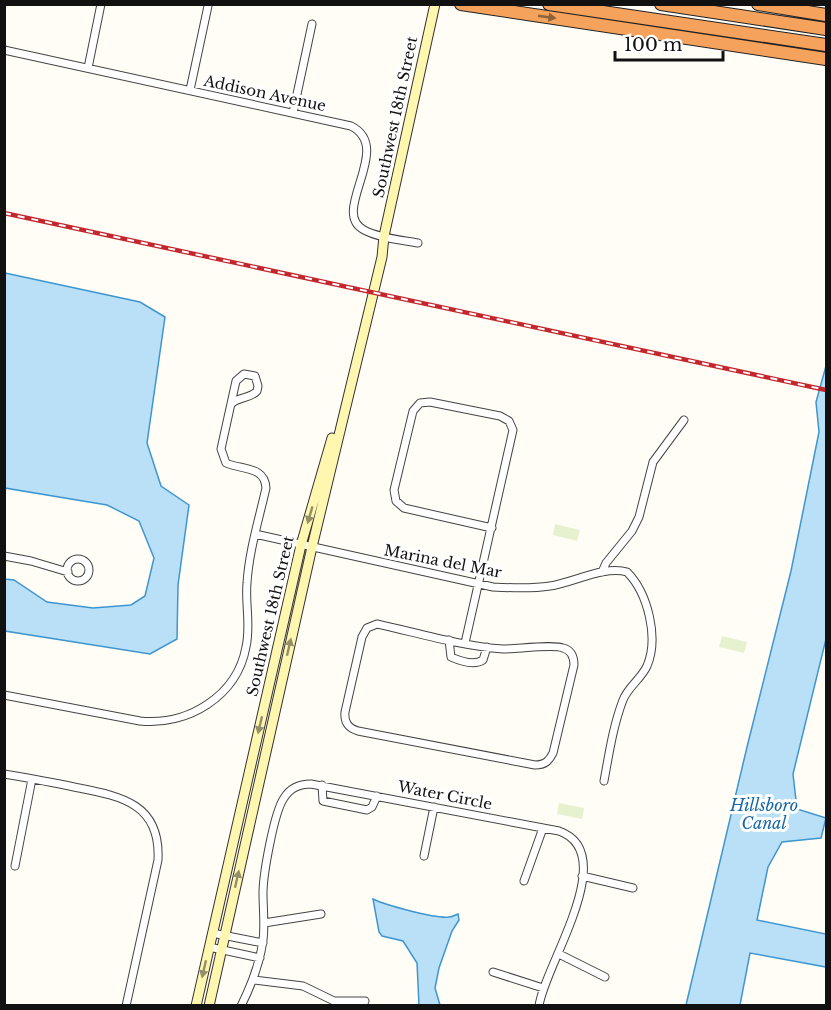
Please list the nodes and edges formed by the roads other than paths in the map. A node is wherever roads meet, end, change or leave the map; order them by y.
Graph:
1 (101, 4) edge
2 (435, 4) edge
3 (461, 4) edge
4 (549, 4) edge
5 (661, 4) edge
6 (758, 4) edge
7 (208, 6) edge
8 (826, 15) edge
9 (312, 24) dead end
10 (826, 29) edge
11 (826, 45) edge
12 (4, 50) edge
13 (826, 59) edge
14 (88, 68) junction
15 (190, 90) junction
16 (292, 113) junction
17 (384, 236) junction
18 (418, 243) dead end
19 (231, 404) junction
20 (684, 420) dead end
21 (492, 528) junction
22 (255, 534) junction
23 (301, 545) junction
24 (312, 547) junction
25 (4, 556) edge
26 (68, 572) dead end
27 (602, 572) junction
28 (478, 584) junction
29 (449, 640) junction
30 (465, 643) junction
31 (487, 647) junction
32 (4, 695) edge
33 (4, 774) edge
34 (32, 779) junction
35 (604, 781) dead end
36 (322, 785) junction
37 (376, 796) junction
38 (434, 807) junction
39 (543, 828) junction
40 (424, 856) dead end
41 (15, 866) dead end
42 (582, 876) junction
43 (524, 881) dead end
44 (633, 888) dead end
45 (321, 914) dead end
46 (264, 923) junction
47 (212, 933) junction
48 (224, 936) junction
49 (263, 943) junction
50 (209, 947) junction
51 (221, 950) junction
52 (559, 954) junction
53 (260, 958) junction
54 (493, 972) dead end
55 (605, 977) dead end
56 (254, 980) junction
57 (543, 988) junction
58 (365, 1001) dead end
59 (126, 1005) edge
60 (196, 1005) edge
61 (209, 1005) edge
62 (241, 1005) edge
63 (539, 1005) edge

1 - 14 street
2 - 17 main road, Southwest 18th Street
3 -> 13 highway
4 - 11 highway
5 - 10 highway
6 - 8 highway
7 - 15 street
9 - 16 street
12 - 14 street, Addison Avenue
14 - 15 street, Addison Avenue
15 - 16 street, Addison Avenue
16 - 17 street, Addison Avenue
17 - 18 street, Addison Avenue
17 -> 23 main road, Southwest 18th Street
17 - 24 main road, Southwest 18th Street
19 - 19 street
19 - 22 street
20 - 27 street
21 - 21 street
21 - 28 street
22 - 23 street, Marina del Mar
22 - 32 street
23 - 24 street, Marina del Mar
23 -> 47 main road, Southwest 18th Street
24 - 28 street, Marina del Mar
48 -> 24 main road, Southwest 18th Street
25 - 26 street
27 - 28 street, Marina del Mar
27 - 35 street, Marina del Mar
28 - 30 street
29 - 30 street
29 - 31 street
29 - 31 street
30 - 31 street
33 - 34 street
34 - 41 street
34 - 59 street
36 - 37 street, Water Circle
36 - 37 street
36 - 46 street, Water Circle
37 - 38 street, Water Circle
38 - 39 street, Water Circle
38 - 40 street
39 - 42 street, Water Circle
39 - 43 street
42 - 44 street
42 - 52 street, Water Circle
45 - 46 street
46 - 49 street, Water Circle
47 - 48 street
47 - 50 main road, Southwest 18th Street
48 - 49 street
48 - 51 main road, Southwest 18th Street
49 - 53 street, Water Circle
50 - 51 street
50 -> 60 main road, Southwest 18th Street
51 - 53 street
51 - 61 main road, Southwest 18th Street
52 - 55 street
52 - 57 street, Water Circle
53 - 56 street, Water Circle
54 - 57 street
56 - 58 street
56 - 62 street, Water Circle
57 - 63 street, Water Circle

